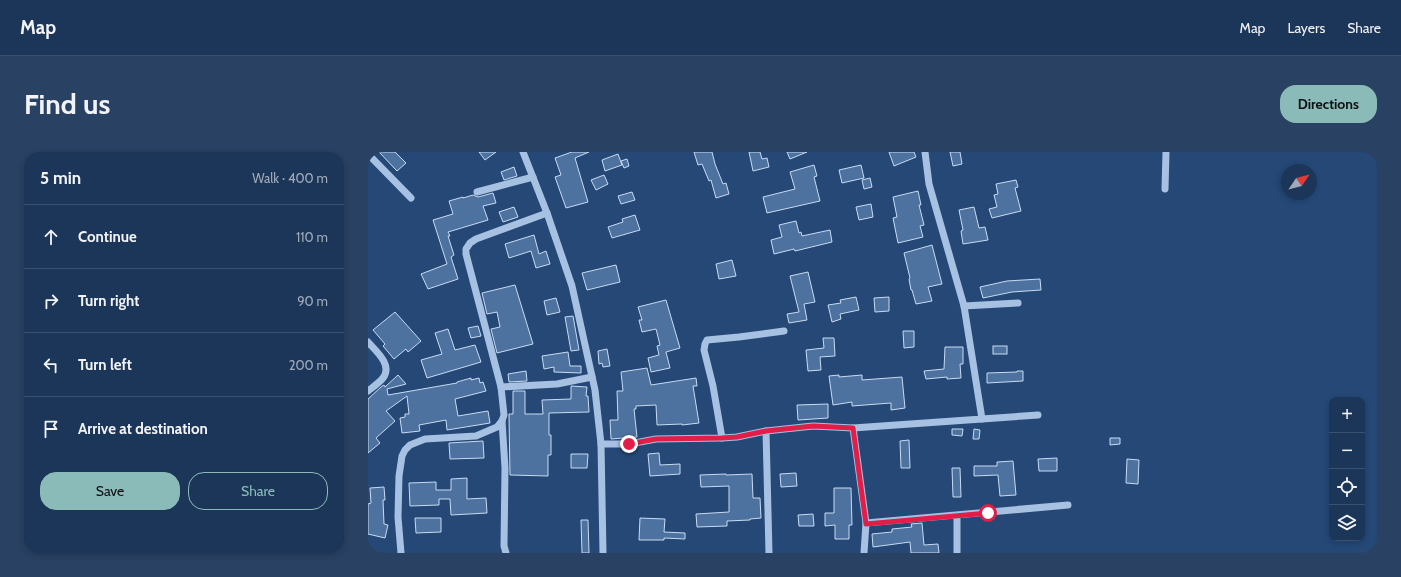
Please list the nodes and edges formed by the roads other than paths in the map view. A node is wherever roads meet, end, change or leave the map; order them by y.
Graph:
1 (523, 152) edge
2 (925, 152) edge
3 (1166, 152) edge
4 (368, 154) edge
5 (533, 177) junction
6 (1165, 189) dead end
7 (477, 192) dead end
8 (411, 198) dead end
9 (547, 213) junction
10 (1018, 303) dead end
11 (964, 306) junction
12 (784, 331) dead end
13 (368, 342) edge
14 (592, 377) junction
15 (501, 387) junction
16 (368, 391) edge
17 (1038, 415) dead end
18 (982, 419) junction
19 (502, 421) junction
20 (853, 428) junction
21 (766, 431) junction
22 (722, 438) junction
23 (601, 444) junction
24 (1068, 505) dead end
25 (957, 516) junction
26 (866, 524) junction
27 (401, 553) edge
28 (506, 553) edge
29 (603, 553) edge
30 (769, 553) edge
31 (864, 553) edge
32 (957, 553) edge

1 - 5 street
2 - 11 street
3 - 6 street
4 - 8 street
5 - 7 street
5 - 9 street
9 - 14 street
9 - 15 street
10 - 11 street
11 - 18 street
12 - 22 street
13 - 16 street
14 - 15 street
14 - 23 street
15 - 19 street
17 - 18 street
18 - 20 street
19 - 27 street
19 - 28 street
20 - 21 street
20 - 26 street
21 - 22 street
21 - 30 street
22 - 23 street
23 - 29 street
24 - 25 street
25 - 26 street
25 - 32 street
26 - 31 street

